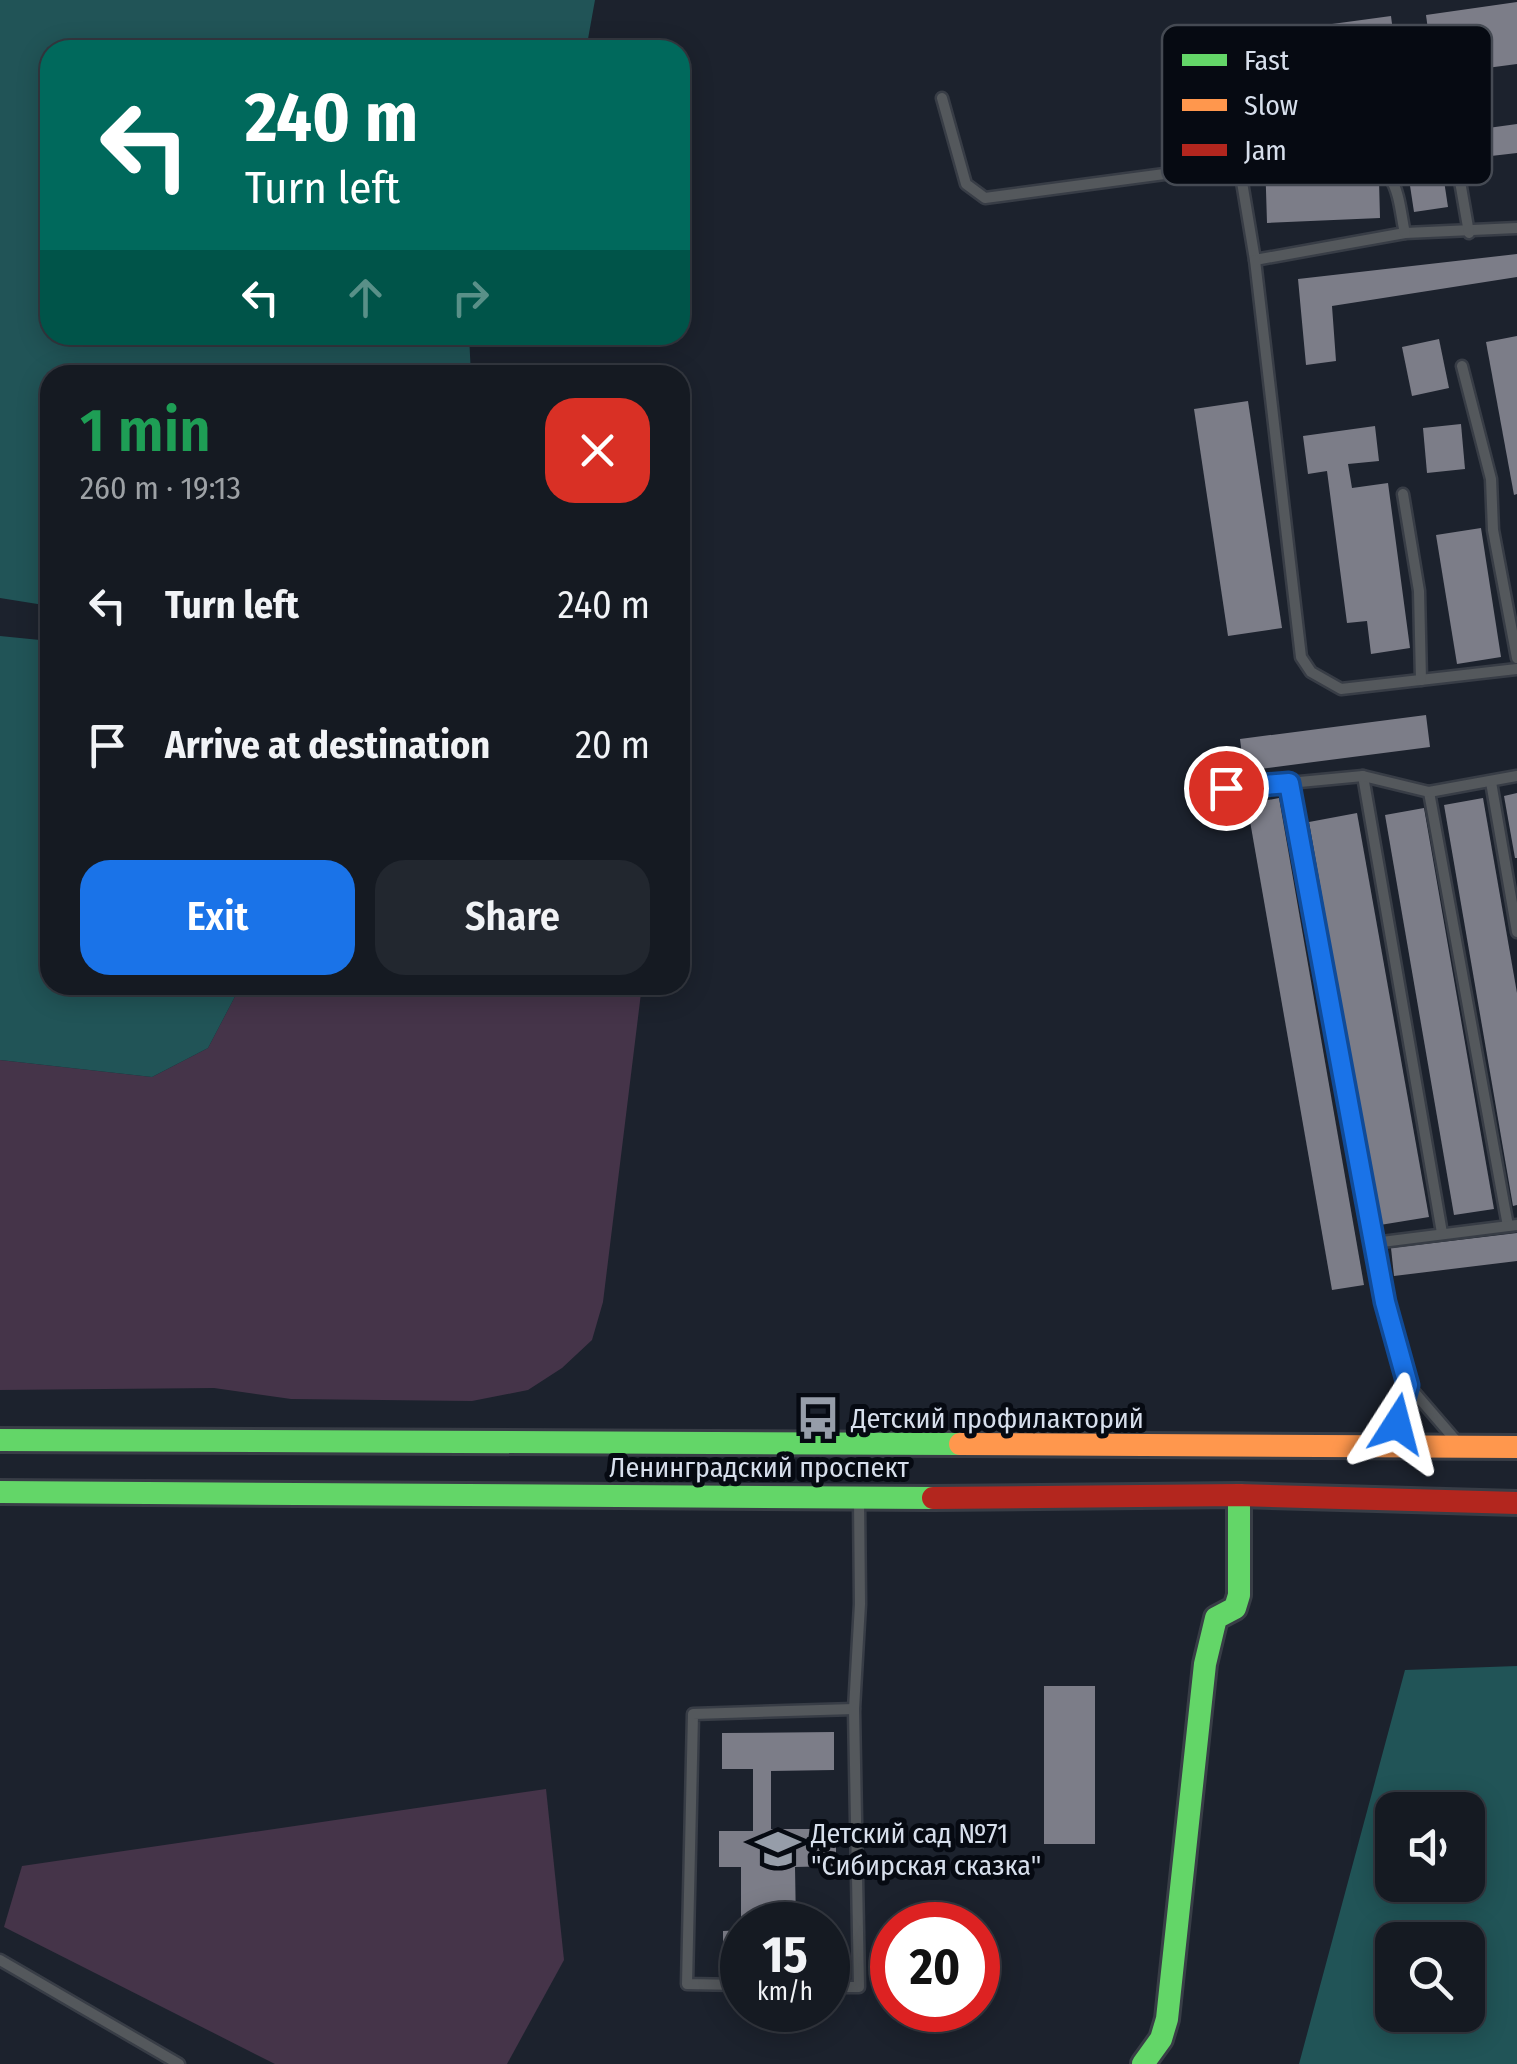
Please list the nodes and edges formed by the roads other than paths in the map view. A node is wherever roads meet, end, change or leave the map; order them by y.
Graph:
1 (942, 98) dead end
2 (1162, 175) edge
3 (1242, 185) edge
4 (1393, 185) edge
5 (1461, 185) edge
6 (1517, 228) edge
7 (1469, 232) junction
8 (1405, 233) junction
9 (1255, 260) junction
10 (1462, 366) dead end
11 (1402, 494) dead end
12 (1517, 658) edge
13 (1517, 669) edge
14 (1422, 680) junction
15 (1363, 776) junction
16 (1517, 776) edge
17 (1490, 782) junction
18 (1289, 783) junction
19 (1226, 788) dead end
20 (1429, 792) junction
21 (1517, 932) edge
22 (1513, 1226) edge
23 (1442, 1233) junction
24 (1374, 1242) junction
25 (1408, 1385) junction
26 (0, 1440) edge
27 (1358, 1446) junction
28 (1517, 1447) edge
29 (1462, 1448) junction
30 (0, 1492) edge
31 (1238, 1495) junction
32 (859, 1498) junction
33 (1517, 1503) edge
34 (854, 1710) junction
35 (0, 1960) edge
36 (720, 1985) edge
37 (850, 1987) edge
38 (180, 2064) edge
39 (1144, 2064) edge

1 - 2 lane
3 - 9 lane
4 - 8 lane
5 - 7 lane
6 - 7 lane
7 - 8 lane
8 - 9 lane
9 - 14 lane
10 - 12 lane
11 - 14 lane
13 - 14 lane
15 - 18 lane
15 - 20 lane
15 - 23 lane
16 - 17 lane
17 - 20 lane
17 - 21 lane
18 - 19 lane
18 - 24 lane
20 - 22 lane
22 - 23 lane
23 - 24 lane
24 - 25 lane
25 - 27 lane
25 - 29 lane
26 - 27 main road, Ленинградский проспект
27 - 29 main road, Ленинградский проспект
28 - 29 main road, Ленинградский проспект
30 - 32 main road, Ленинградский проспект
31 - 32 main road, Ленинградский проспект
31 - 33 main road, Ленинградский проспект
31 - 39 main road
32 - 34 lane
34 - 36 lane
34 - 37 lane
35 - 38 lane

